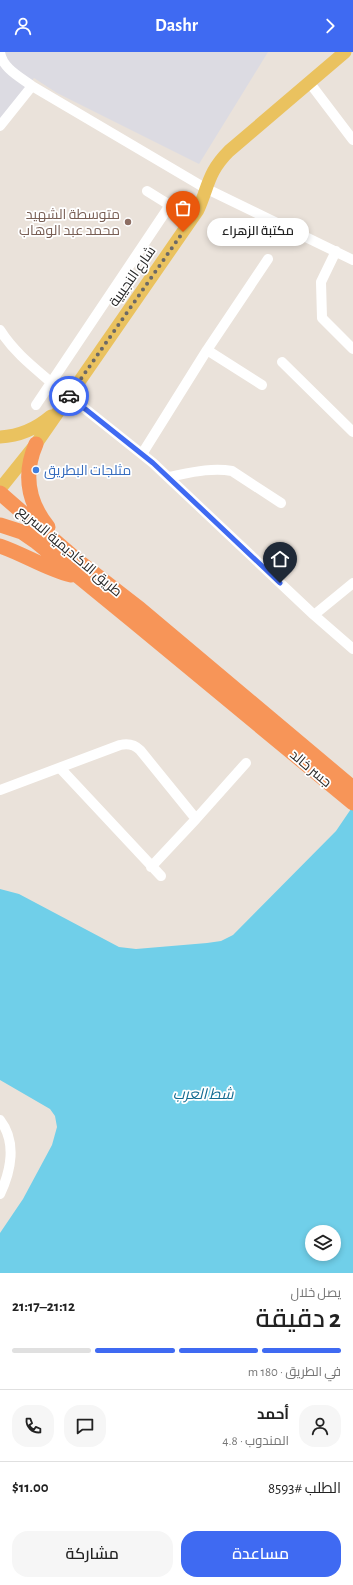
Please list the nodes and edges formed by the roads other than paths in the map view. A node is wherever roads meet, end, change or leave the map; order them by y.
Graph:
1 (0, 52) edge
2 (345, 52) edge
3 (309, 82) junction
4 (32, 86) junction
5 (0, 126) edge
6 (353, 140) edge
7 (206, 188) junction
8 (147, 191) dead end
9 (170, 205) junction
10 (192, 219) junction
11 (336, 251) junction
12 (268, 259) dead end
13 (353, 260) edge
14 (2, 336) edge
15 (353, 349) edge
16 (206, 350) junction
17 (282, 362) dead end
18 (52, 382) junction
19 (262, 385) dead end
20 (67, 399) junction
21 (36, 405) dead end
22 (353, 432) edge
23 (0, 437) edge
24 (36, 444) junction
25 (142, 454) junction
26 (168, 477) junction
27 (0, 490) edge
28 (0, 493) edge
29 (281, 503) dead end
30 (0, 525) edge
31 (0, 546) edge
32 (68, 551) junction
33 (79, 577) junction
34 (353, 583) edge
35 (137, 615) junction
36 (314, 615) junction
37 (353, 649) edge
38 (273, 729) junction
39 (246, 763) dead end
40 (60, 768) junction
41 (353, 788) edge
42 (0, 790) edge
43 (353, 803) edge
44 (196, 819) junction
45 (151, 867) junction
46 (161, 876) dead end
47 (0, 1120) edge
48 (0, 1194) edge

1 - 4 street
2 - 3 main road, شارع النجيبية
3 - 6 street
3 - 7 main road, شارع النجيبية
4 - 5 street
4 - 7 street
7 - 10 main road, شارع النجيبية
7 - 11 street
8 - 9 street
9 - 10 street
9 - 18 street
10 - 20 main road, شارع النجيبية
11 - 13 street
11 - 15 street
12 - 16 street
14 - 18 street
16 - 19 street
16 - 25 street
17 - 22 street
18 - 21 street
20 - 23 main road
20 - 24 main road, شارع النجيبية
20 - 25 street
24 - 27 main road, شارع النجيبية
24 - 32 highway
25 - 26 street
26 - 29 street
26 - 36 street
28 - 32 highway, طريق الاكاديمية السريع
30 - 33 highway, طريق الاكاديمية السريع
31 - 33 highway
32 - 35 highway, طريق الاكاديمية السريع
33 - 35 highway, طريق الاكاديمية السريع
34 - 36 street
35 - 38 highway
36 - 37 street
38 - 41 highway, جسر خالد
38 - 43 highway, جسر خالد
39 - 44 street
40 - 42 street
40 - 44 street
40 - 45 street
44 - 45 street
45 - 46 street
47 - 48 street

